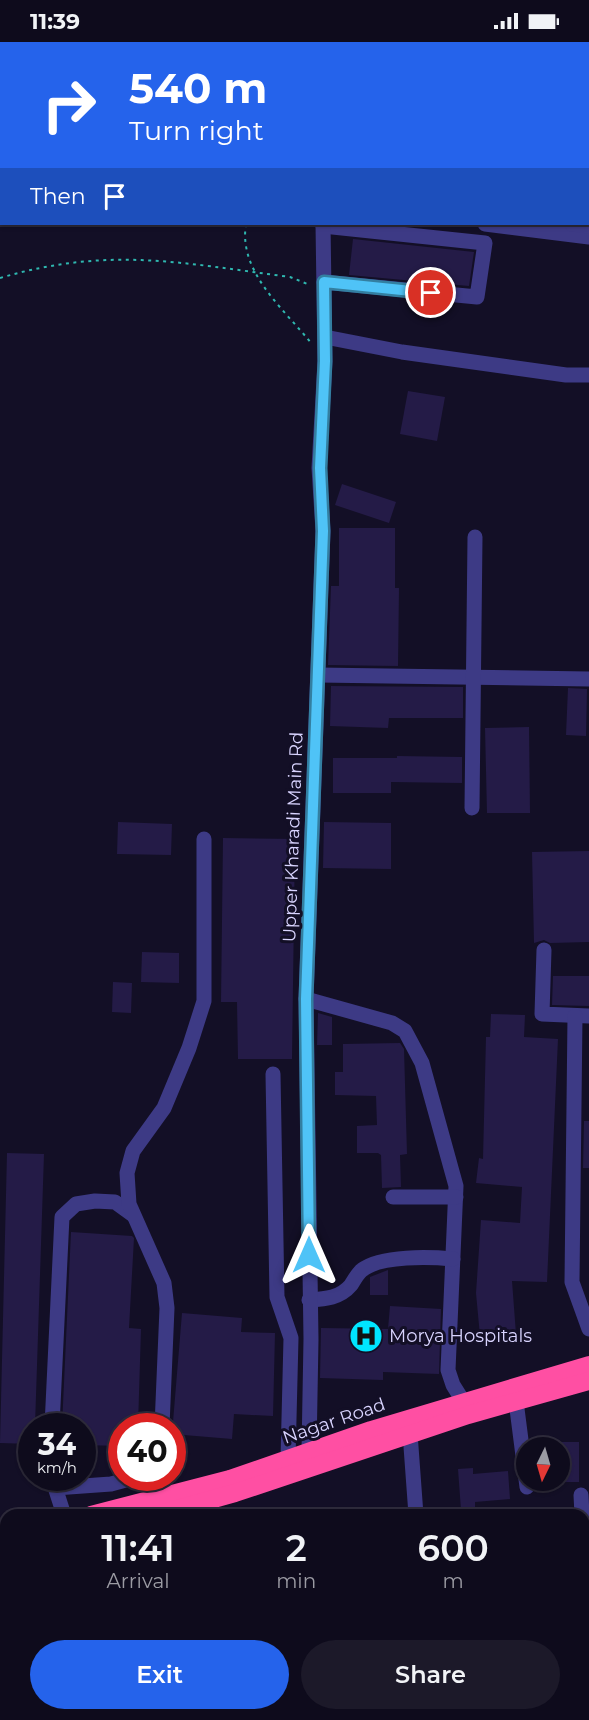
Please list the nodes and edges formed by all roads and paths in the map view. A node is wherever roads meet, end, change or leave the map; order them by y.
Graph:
1 (246, 225) edge
2 (323, 225) edge
3 (493, 225) edge
4 (589, 237) edge
5 (255, 273) junction
6 (0, 278) edge
7 (324, 286) junction
8 (325, 337) junction
9 (325, 361) junction
10 (589, 375) edge
11 (475, 537) dead end
12 (318, 675) junction
13 (473, 677) junction
14 (589, 679) edge
15 (472, 808) dead end
16 (204, 839) dead end
17 (544, 950) dead end
18 (306, 999) junction
19 (582, 1016) edge
20 (273, 1074) dead end
21 (393, 1197) dead end
22 (456, 1197) junction
23 (133, 1215) junction
24 (453, 1259) junction
25 (309, 1300) junction
26 (589, 1329) edge
27 (589, 1365) edge
28 (589, 1381) edge
29 (463, 1401) junction
30 (516, 1401) junction
31 (53, 1413) edge
32 (163, 1413) edge
33 (410, 1433) junction
34 (521, 1437) edge
35 (309, 1451) junction
36 (288, 1459) junction
37 (56, 1491) edge
38 (159, 1491) edge
39 (581, 1495) dead end
40 (158, 1507) edge
41 (62, 1509) edge
42 (141, 1509) edge
43 (181, 1509) edge
44 (196, 1509) edge
45 (416, 1509) edge
46 (582, 1509) edge

1 - 5 path
2 - 7 street, Upper Kharadi Main Rd
2 - 7 street
3 - 4 street
5 - 6 path
5 - 7 path
5 - 9 path
7 - 8 street, Upper Kharadi Main Rd
8 - 9 street, Upper Kharadi Main Rd
8 - 10 street
9 - 12 street, Upper Kharadi Main Rd
11 - 13 street
12 - 13 street
12 - 18 street, Upper Kharadi Main Rd
13 - 14 street
13 - 15 street
16 - 23 street
17 - 19 street
18 - 22 street
18 - 25 street, Upper Kharadi Main Rd
19 - 26 street
20 - 36 street
21 - 22 street
22 - 24 street
23 - 31 street
23 - 32 street
24 - 25 street
24 - 29 street
25 - 35 street, Upper Kharadi Main Rd
27 - 29 highway, Nagar Road
28 - 30 highway, Nagar Road
29 - 35 highway, Nagar Road
30 - 33 highway, Nagar Road
30 - 34 street
33 - 44 highway, Nagar Road
33 - 45 street
35 - 36 highway, Nagar Road
36 - 40 highway, Nagar Road
37 - 41 street
38 - 40 street
39 - 46 street
40 - 42 highway, Nagar Road
40 - 43 highway, Nagar Road

